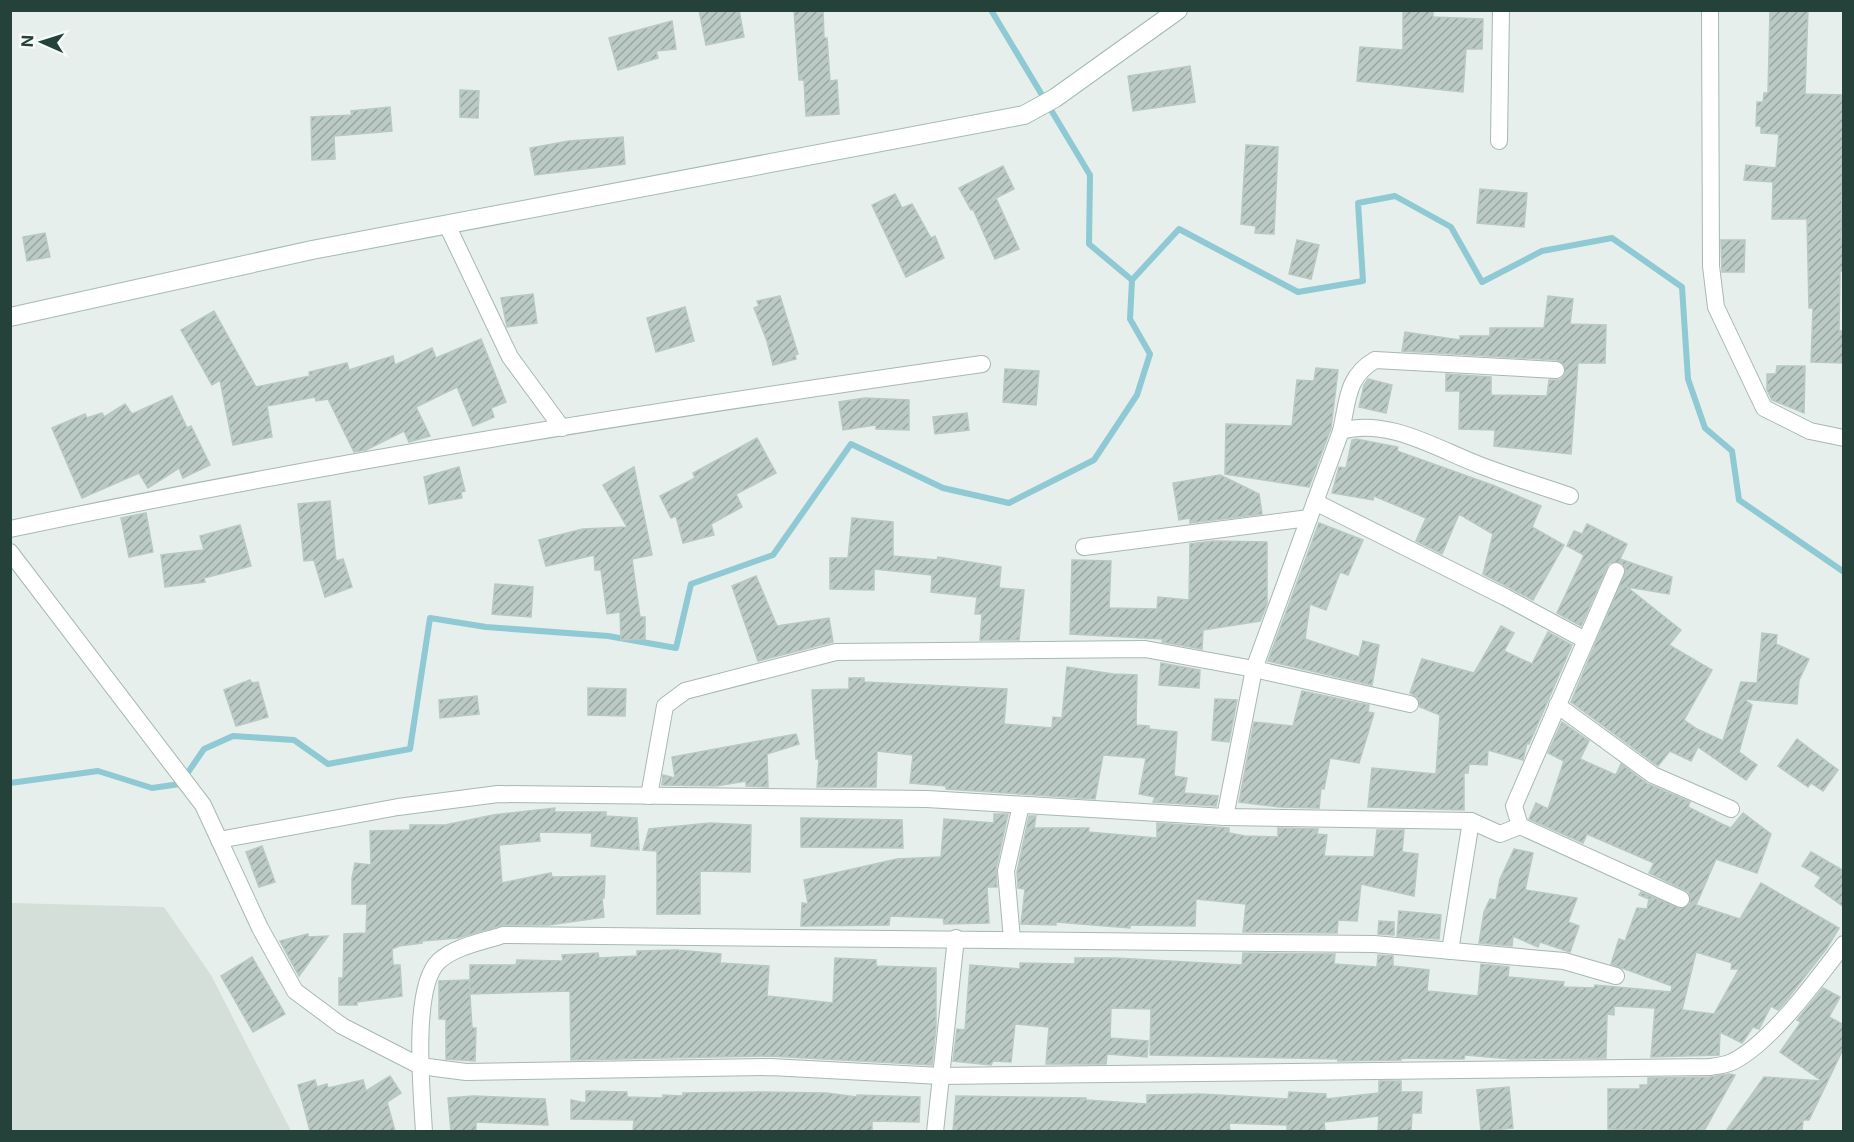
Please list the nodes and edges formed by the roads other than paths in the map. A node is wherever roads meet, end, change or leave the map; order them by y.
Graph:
1 (1178, 10) edge
2 (1501, 10) edge
3 (1710, 10) edge
4 (1499, 141) dead end
5 (447, 225) junction
6 (10, 317) edge
7 (982, 364) dead end
8 (1556, 370) dead end
9 (562, 428) junction
10 (1341, 431) junction
11 (1844, 438) edge
12 (1570, 496) dead end
13 (1312, 510) junction
14 (10, 529) edge
15 (1084, 547) dead end
16 (10, 552) edge
17 (1616, 571) dead end
18 (1585, 640) junction
19 (1254, 669) junction
20 (1410, 704) dead end
21 (1557, 705) junction
22 (649, 796) junction
23 (1021, 805) junction
24 (1731, 809) dead end
25 (1225, 817) junction
26 (1471, 821) junction
27 (1520, 826) junction
28 (219, 840) junction
29 (1681, 899) dead end
30 (956, 938) junction
31 (1012, 939) junction
32 (1844, 944) edge
33 (1450, 951) junction
34 (1616, 976) dead end
35 (420, 1066) junction
36 (941, 1076) junction
37 (424, 1131) edge
38 (935, 1131) edge

1 - 5 street
2 - 4 street
3 - 11 street
5 - 6 street
5 - 9 street
7 - 9 street
8 - 10 street
9 - 14 street
10 - 12 street
10 - 13 street
13 - 15 street
13 - 18 street
13 - 19 street
16 - 28 street
17 - 18 street
18 - 21 street
19 - 20 street
19 - 22 street
19 - 25 street
21 - 24 street
21 - 27 street
22 - 23 street
22 - 28 street
23 - 25 street
23 - 31 street
25 - 26 street
26 - 27 street
26 - 33 street
27 - 29 street
28 - 35 street
30 - 31 street
30 - 35 street
30 - 36 street
31 - 33 street
32 - 36 street
33 - 34 street
35 - 36 street
35 - 37 street
36 - 38 street

